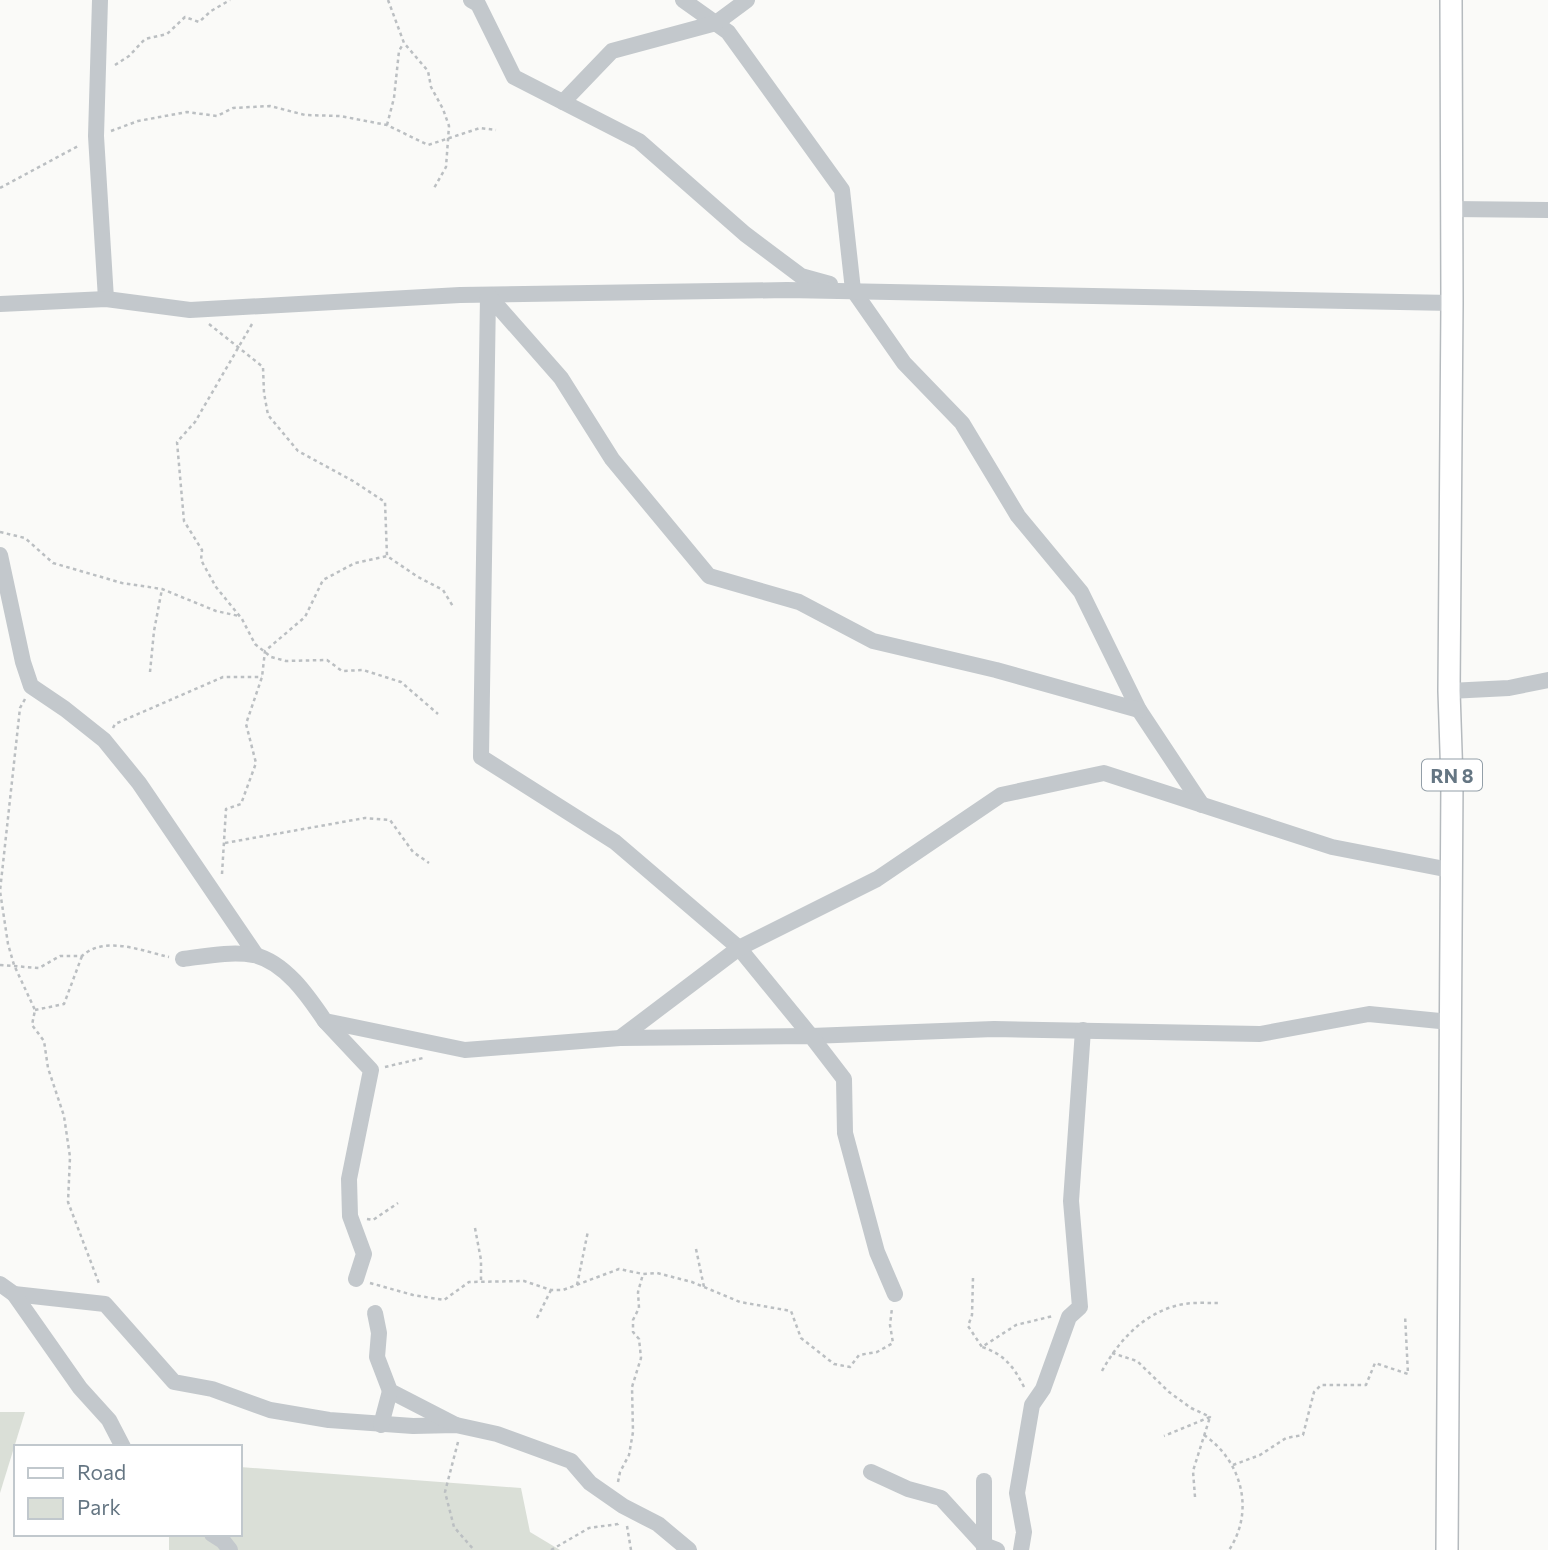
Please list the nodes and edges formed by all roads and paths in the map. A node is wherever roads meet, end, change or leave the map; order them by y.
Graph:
1 (100, 0) edge
2 (229, 0) edge
3 (388, 0) edge
4 (471, 0) edge
5 (683, 0) edge
6 (747, 0) edge
7 (1451, 0) edge
8 (716, 23) junction
9 (404, 43) junction
10 (98, 76) junction
11 (564, 102) junction
12 (387, 125) junction
13 (496, 130) dead end
14 (96, 136) junction
15 (447, 140) junction
16 (0, 188) edge
17 (433, 190) dead end
18 (1451, 209) junction
19 (1548, 211) edge
20 (853, 290) junction
21 (488, 295) junction
22 (106, 299) junction
23 (0, 303) edge
24 (1452, 303) junction
25 (263, 306) junction
26 (190, 310) junction
27 (238, 346) junction
28 (0, 532) edge
29 (0, 555) edge
30 (387, 556) junction
31 (162, 589) junction
32 (454, 608) dead end
33 (239, 616) junction
34 (265, 651) junction
35 (150, 672) dead end
36 (262, 677) junction
37 (1548, 680) edge
38 (31, 686) junction
39 (1449, 691) junction
40 (1139, 710) junction
41 (438, 714) dead end
42 (104, 740) junction
43 (1202, 805) junction
44 (225, 843) junction
45 (429, 863) dead end
46 (1450, 870) junction
47 (219, 900) junction
48 (738, 948) junction
49 (82, 956) junction
50 (256, 956) junction
51 (183, 959) joint
52 (0, 965) edge
53 (14, 965) junction
54 (35, 1010) junction
55 (325, 1021) junction
56 (1450, 1022) junction
57 (1083, 1030) junction
58 (811, 1036) junction
59 (620, 1038) junction
60 (430, 1057) dead end
61 (371, 1070) junction
62 (398, 1203) dead end
63 (350, 1216) junction
64 (475, 1228) dead end
65 (588, 1231) dead end
66 (696, 1249) dead end
67 (643, 1274) junction
68 (973, 1278) dead end
69 (356, 1279) joint
70 (481, 1280) junction
71 (0, 1284) edge
72 (577, 1285) junction
73 (704, 1287) junction
74 (551, 1290) junction
75 (14, 1294) junction
76 (895, 1294) joint
77 (1218, 1303) dead end
78 (105, 1304) junction
79 (375, 1312) dead end
80 (1405, 1315) dead end
81 (1069, 1317) junction
82 (537, 1318) dead end
83 (982, 1347) junction
84 (1111, 1353) junction
85 (1102, 1371) dead end
86 (390, 1391) junction
87 (1032, 1405) junction
88 (1210, 1417) junction
89 (381, 1425) junction
90 (456, 1425) junction
91 (1204, 1435) junction
92 (1164, 1436) dead end
93 (122, 1445) edge
94 (1233, 1465) junction
95 (871, 1472) dead end
96 (984, 1481) dead end
97 (1195, 1497) dead end
98 (624, 1510) junction
99 (215, 1536) edge
100 (988, 1548) edge
101 (230, 1550) edge
102 (474, 1550) edge
103 (551, 1550) edge
104 (631, 1550) edge
105 (689, 1550) edge
106 (1021, 1550) edge
107 (1229, 1550) edge
108 (1447, 1550) edge

1 - 10 street
2 - 10 path
3 - 9 path
4 - 11 street
5 - 8 street
6 - 8 street
7 - 18 main road, RN 8
8 - 11 street
8 - 20 street
9 - 12 path
9 - 15 path
10 - 14 street
11 - 20 street
12 - 14 path
12 - 15 path
13 - 15 path
14 - 16 path
14 - 22 street
15 - 17 path
18 - 19 street
18 - 24 main road, RN 8
20 - 21 street
20 - 24 street
20 - 40 street
21 - 25 street
21 - 40 street
21 - 48 street
22 - 23 street
22 - 26 street
24 - 39 main road, RN 8
25 - 26 street
25 - 27 path
26 - 27 path
27 - 30 path
27 - 33 path
28 - 31 path
29 - 38 street
30 - 32 path
30 - 34 path
31 - 33 path
31 - 35 path
33 - 34 path
34 - 36 path
34 - 41 path
36 - 42 path
36 - 44 path
37 - 39 street
38 - 42 street
38 - 53 path
39 - 46 main road, RN 8
40 - 43 street
42 - 47 street
43 - 46 street
43 - 48 street
44 - 45 path
44 - 47 path
46 - 56 main road, RN 8
47 - 50 street
48 - 58 street
48 - 59 street
49 - 51 path
49 - 53 path
49 - 54 path
50 - 51 street
50 - 55 street
52 - 53 path
53 - 54 path
54 - 78 path
55 - 59 street
55 - 61 street
56 - 57 street
56 - 108 main road, RN 8
57 - 58 street
57 - 81 street
58 - 59 street
58 - 76 street
60 - 61 path
61 - 63 street
62 - 63 path
63 - 69 street
64 - 70 path
65 - 72 path
66 - 73 path
67 - 72 path
67 - 73 path
67 - 98 path
68 - 83 path
69 - 70 path
70 - 74 path
71 - 75 street
72 - 74 path
73 - 76 path
74 - 82 path
75 - 78 street
75 - 93 street
77 - 84 path
78 - 89 street
79 - 86 street
80 - 94 path
81 - 83 path
81 - 87 street
83 - 87 path
84 - 85 path
84 - 88 path
86 - 89 street
86 - 90 street
87 - 106 street
88 - 91 path
88 - 92 path
89 - 90 street
90 - 98 street
90 - 102 path
91 - 94 path
91 - 97 path
94 - 107 path
95 - 100 street
96 - 100 street
98 - 103 path
98 - 104 path
98 - 105 street
99 - 101 street

